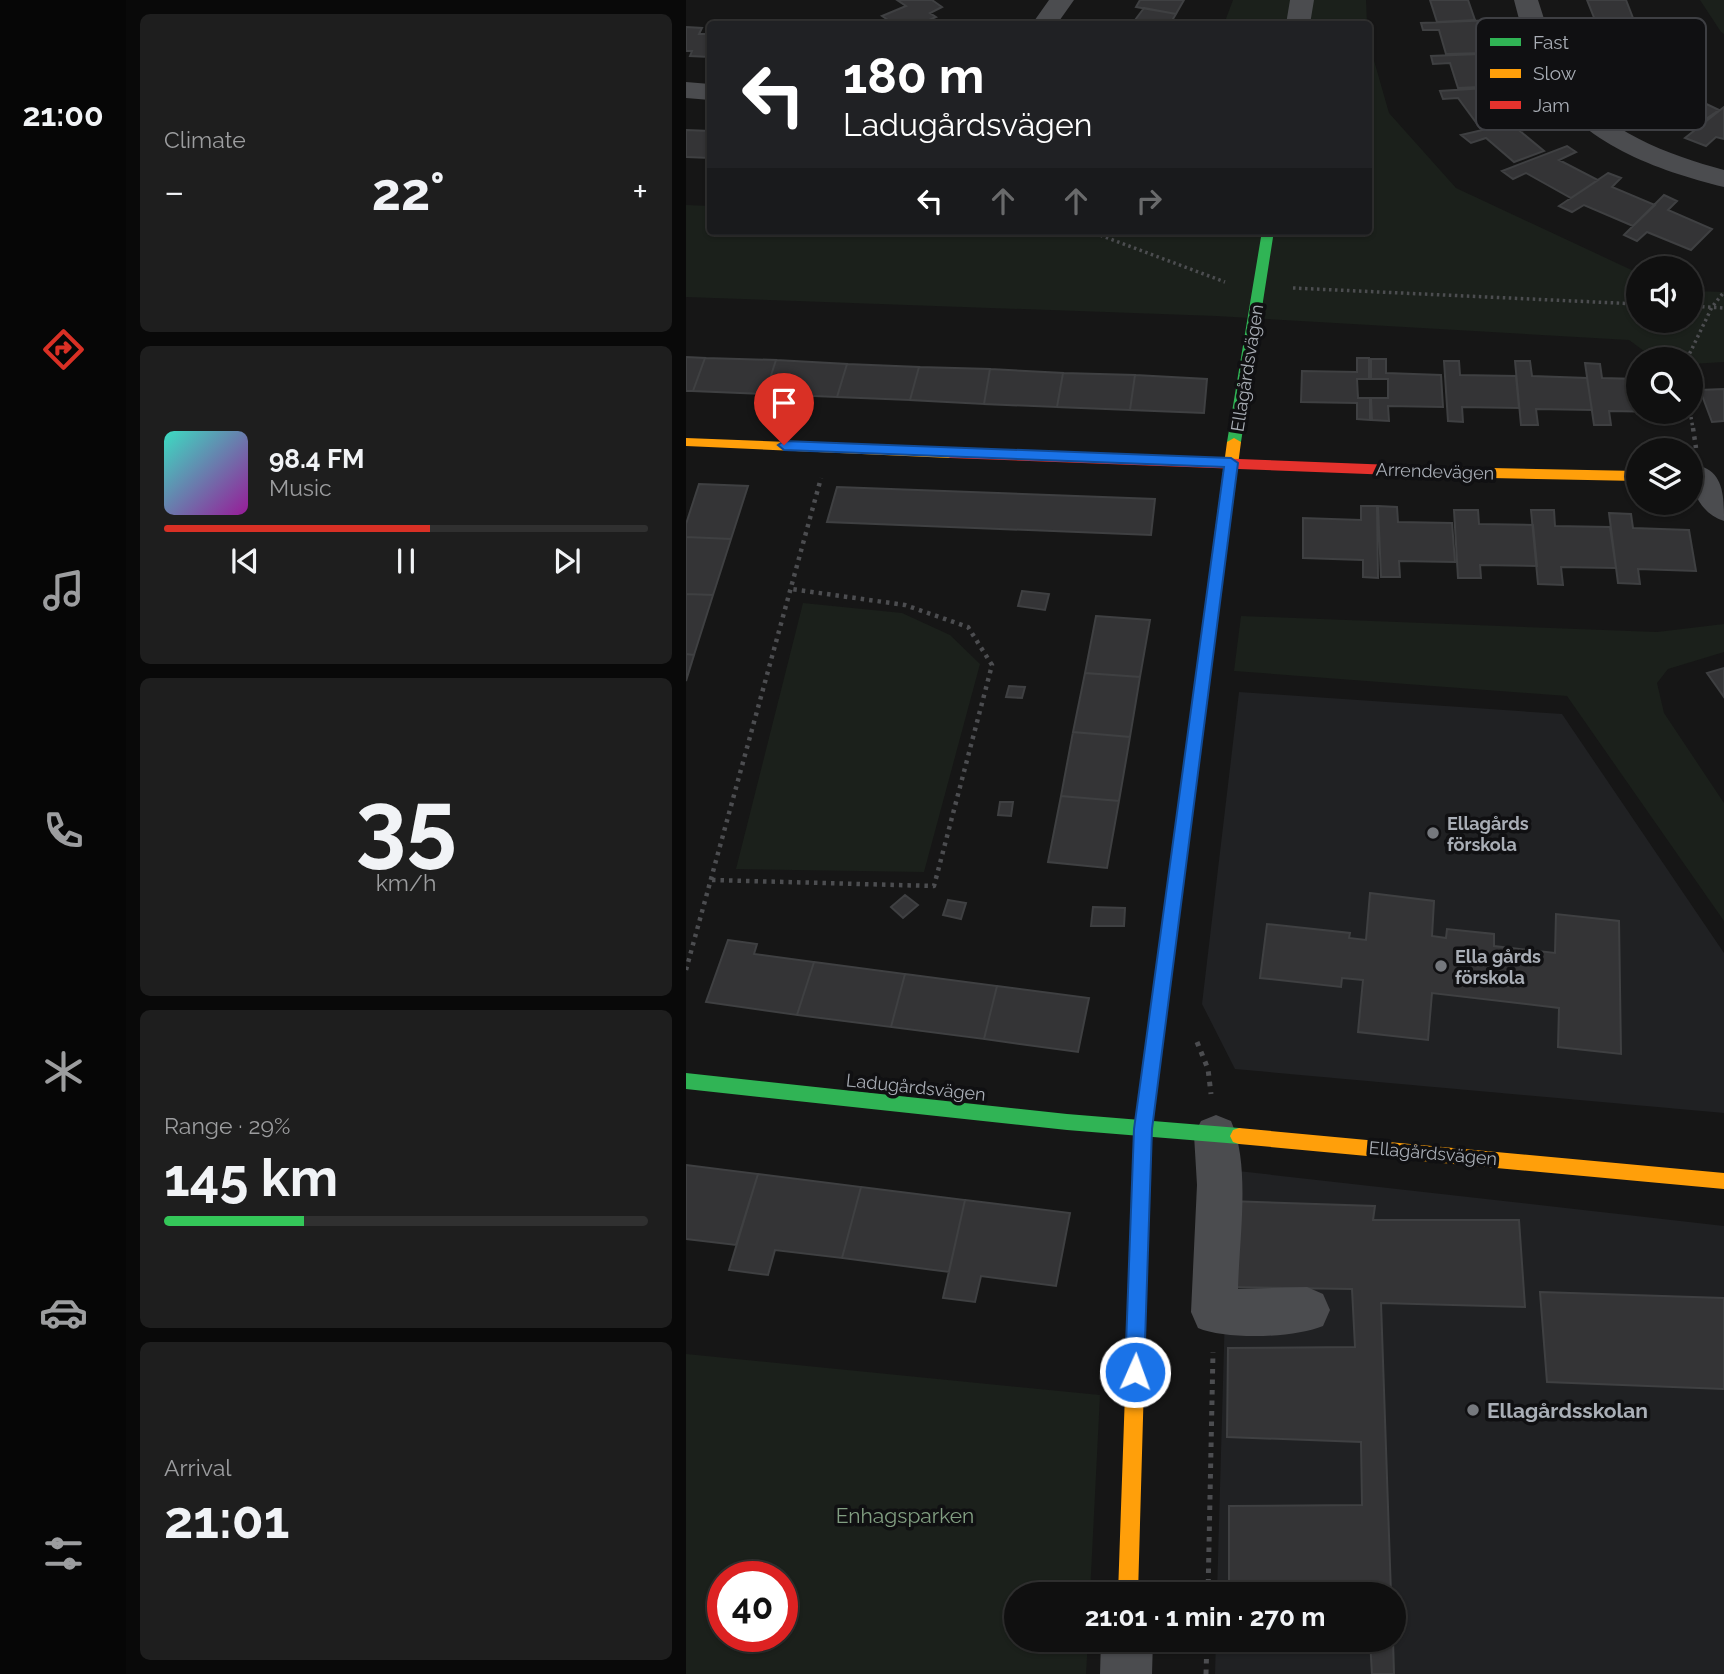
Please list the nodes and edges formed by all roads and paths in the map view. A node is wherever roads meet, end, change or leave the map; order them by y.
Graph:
1 (1062, 0) edge
2 (1302, 0) edge
3 (1525, 0) edge
4 (1531, 18) edge
5 (1046, 21) edge
6 (1298, 21) edge
7 (686, 90) edge
8 (707, 92) edge
9 (1609, 130) edge
10 (1724, 179) edge
11 (1100, 235) edge
12 (1267, 235) edge
13 (1260, 287) junction
14 (1724, 292) edge
15 (1626, 303) edge
16 (1703, 307) edge
17 (1712, 307) junction
18 (1724, 308) edge
19 (1693, 347) edge
20 (686, 442) edge
21 (830, 447) junction
22 (1231, 463) junction
23 (1626, 475) edge
24 (1705, 476) edge
25 (1724, 509) edge
26 (791, 589) junction
27 (712, 880) junction
28 (686, 970) edge
29 (686, 1081) edge
30 (1143, 1129) junction
31 (1216, 1135) junction
32 (1724, 1181) edge
33 (1307, 1310) dead end
34 (1214, 1312) junction
35 (1128, 1582) edge
36 (1208, 1582) edge
37 (1127, 1652) edge
38 (1206, 1652) edge
39 (1126, 1674) edge
40 (1206, 1674) edge

1 - 5 street
2 - 6 street
3 - 4 street
7 - 8 street
9 - 10 street
11 - 13 path
12 - 13 street, Ellagårdsvägen
13 - 15 path
13 - 22 street, Ellagårdsvägen
14 - 17 path
16 - 17 path
17 - 18 path
17 - 19 path
20 - 21 street
21 - 22 street
21 - 26 path
22 - 23 street, Arrendevägen
22 - 30 street, Ellagårdsvägen
24 - 25 street
26 - 27 path
26 - 27 path
27 - 28 path
29 - 30 street, Ladugårdsvägen
30 - 31 street, Ellagårdsvägen
30 - 35 street, Ellagårdsvägen
31 - 32 street, Ellagårdsvägen
31 - 34 street
33 - 34 street
34 - 36 path
37 - 39 street
38 - 40 path

